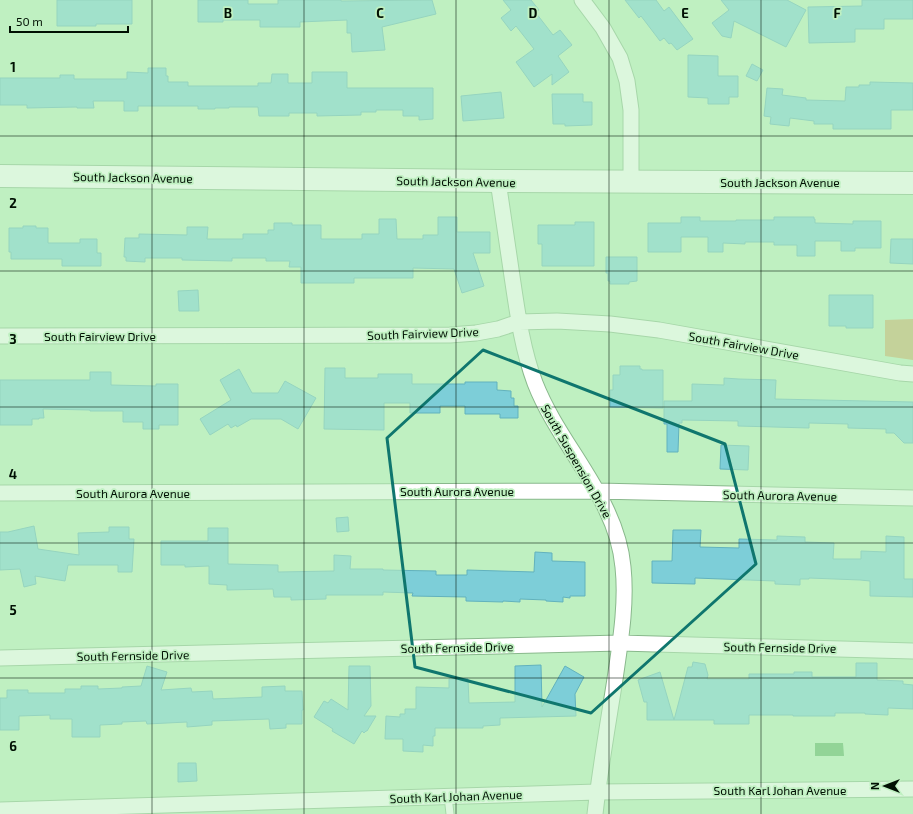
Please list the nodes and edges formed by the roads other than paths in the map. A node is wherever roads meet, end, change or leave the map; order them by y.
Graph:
1 (582, 0) edge
2 (0, 176) edge
3 (498, 182) junction
4 (631, 182) junction
5 (912, 183) edge
6 (519, 322) junction
7 (0, 336) edge
8 (913, 374) edge
9 (597, 491) junction
10 (0, 493) edge
11 (913, 498) edge
12 (620, 643) junction
13 (913, 651) edge
14 (0, 658) edge
15 (913, 789) edge
16 (597, 792) junction
17 (448, 796) junction
18 (0, 810) edge
19 (450, 814) edge
20 (594, 814) edge

1 - 4 street
2 - 3 main road, South Jackson Avenue
3 - 4 main road, South Jackson Avenue
3 - 6 street, South Suspension Drive
4 - 5 main road, South Jackson Avenue
6 - 7 street, South Fairview Drive
6 - 8 street, South Fairview Drive
6 - 9 street, South Suspension Drive
9 - 10 street, South Aurora Avenue
9 - 11 street, South Aurora Avenue
9 - 12 street, South Suspension Drive
12 - 13 street, South Fernside Drive
12 - 14 street, South Fernside Drive
12 - 16 street, South Suspension Drive
15 - 16 street, South Karl Johan Avenue
16 - 17 street, South Karl Johan Avenue
16 - 20 street, South Suspension Drive
17 - 18 street, South Karl Johan Avenue
17 - 19 lane

